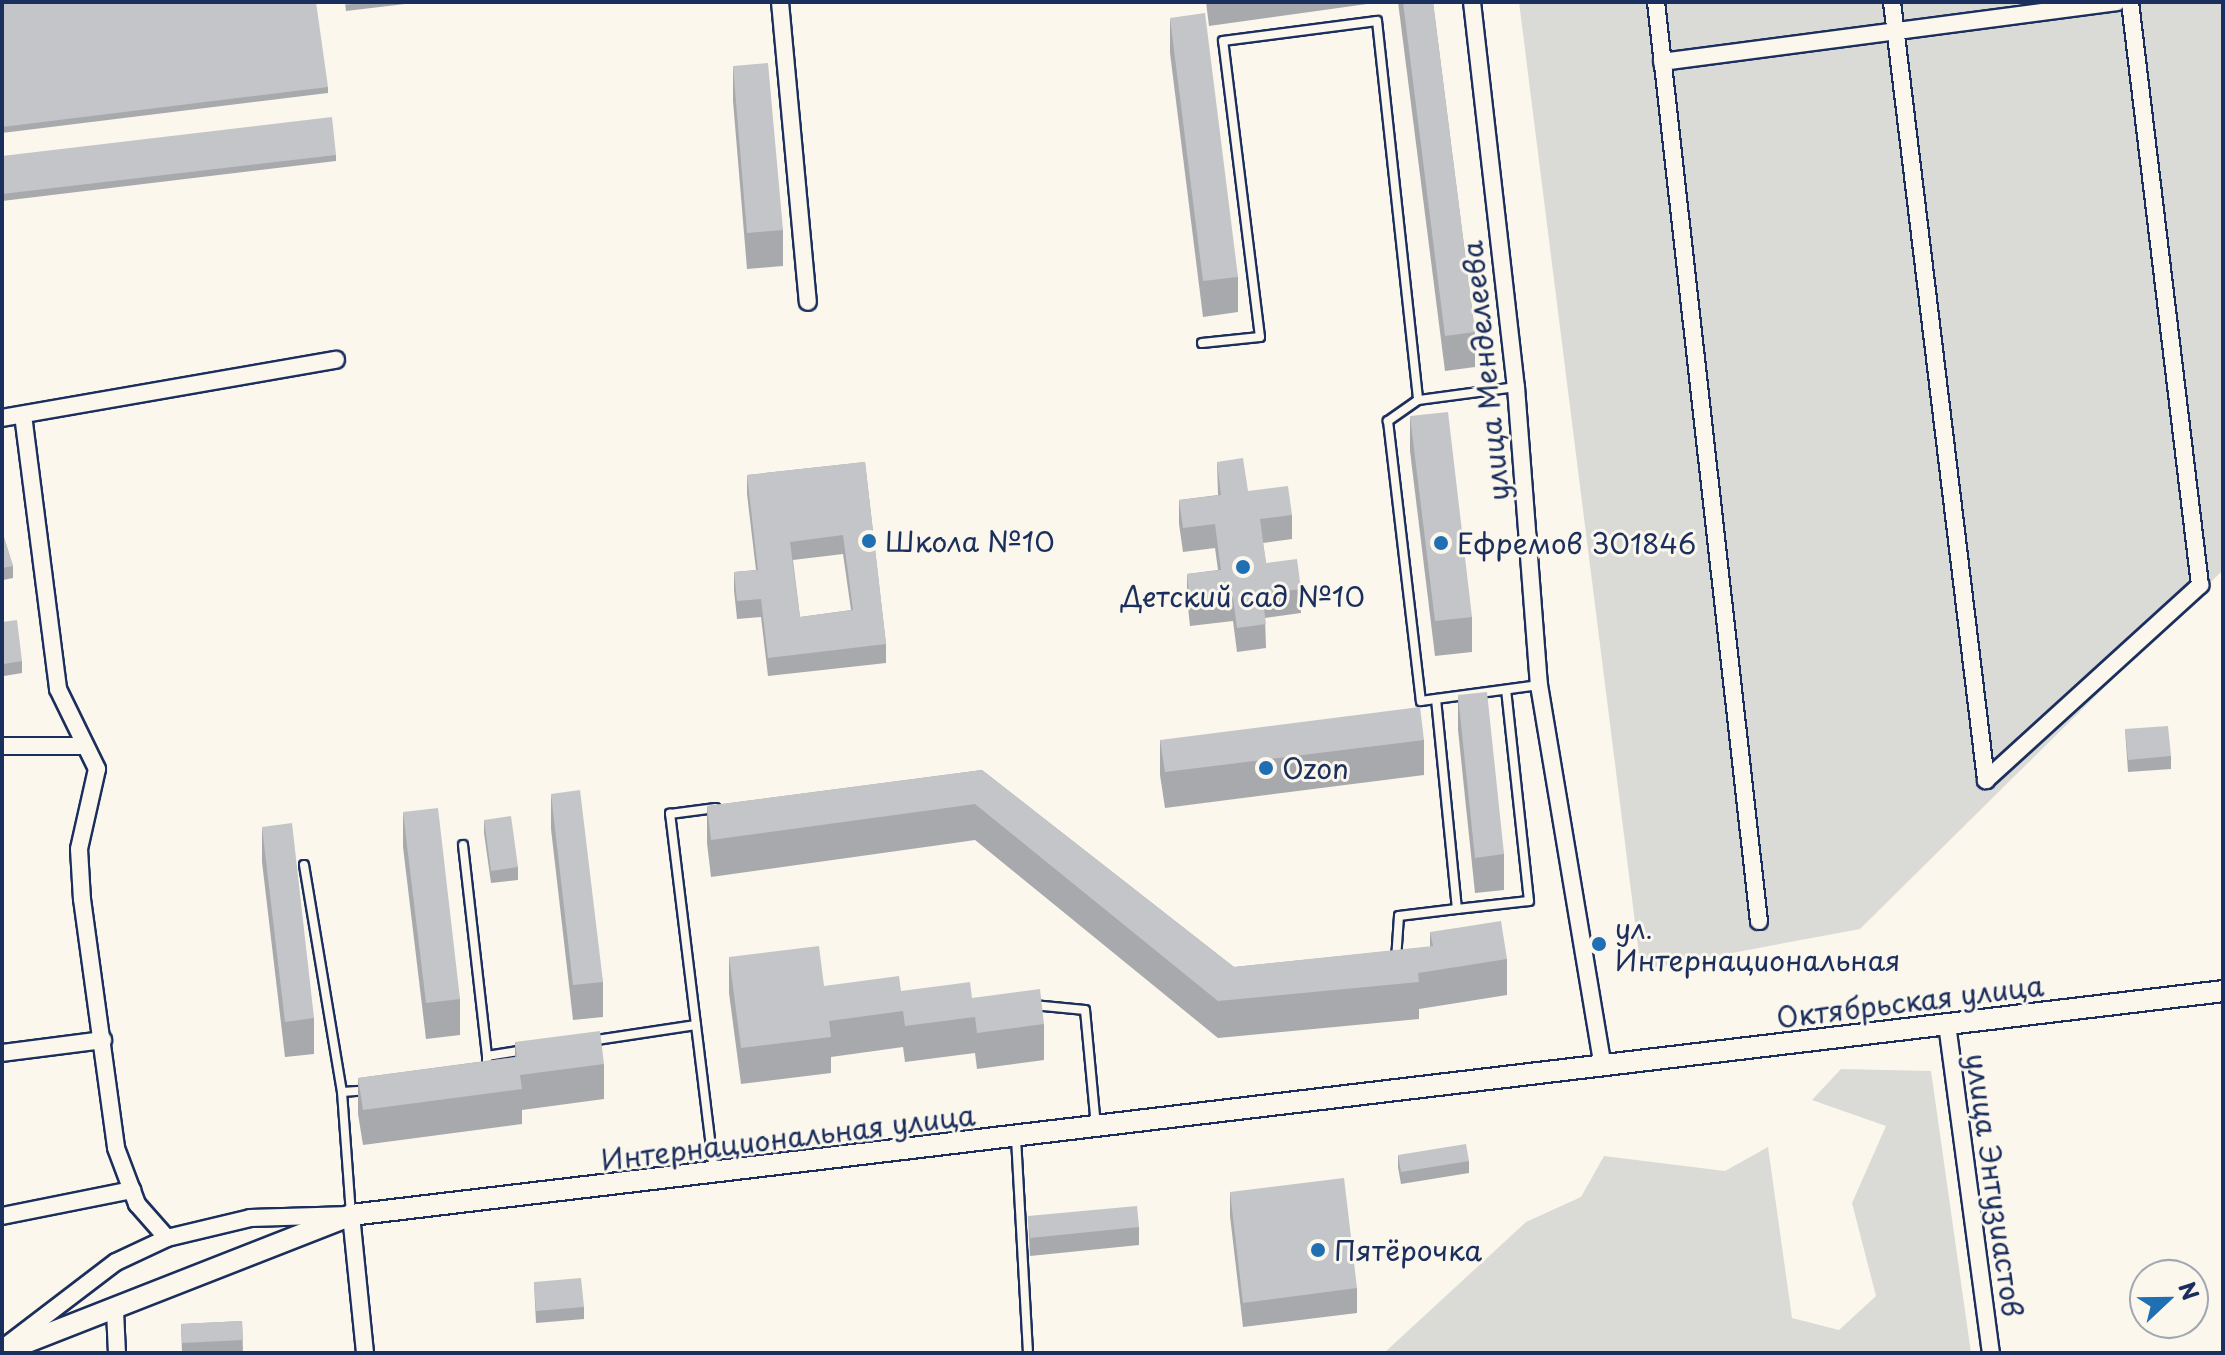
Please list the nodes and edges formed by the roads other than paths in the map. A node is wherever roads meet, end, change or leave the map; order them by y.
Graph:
1 (780, 2) edge
2 (1472, 2) edge
3 (1656, 2) edge
4 (1892, 2) edge
5 (2117, 2) edge
6 (2130, 2) edge
7 (1896, 30) junction
8 (1662, 62) junction
9 (808, 302) dead end
10 (1202, 343) dead end
11 (336, 360) dead end
12 (1516, 387) junction
13 (1418, 400) junction
14 (23, 415) junction
15 (2, 418) edge
16 (1539, 685) junction
17 (1506, 690) junction
18 (1436, 699) junction
19 (2, 746) edge
20 (82, 746) junction
21 (733, 806) edge
22 (463, 845) dead end
23 (304, 865) dead end
24 (1457, 909) junction
25 (1759, 921) dead end
26 (1395, 971) edge
27 (2223, 991) edge
28 (1022, 1004) edge
29 (1947, 1024) junction
30 (696, 1025) junction
31 (103, 1040) junction
32 (577, 1042) edge
33 (532, 1049) edge
34 (2, 1053) edge
35 (487, 1056) junction
36 (1603, 1066) junction
37 (473, 1079) edge
38 (386, 1088) edge
39 (342, 1092) junction
40 (1096, 1128) junction
41 (1016, 1138) junction
42 (714, 1174) junction
43 (132, 1190) junction
44 (351, 1215) junction
45 (2, 1216) edge
46 (167, 1238) junction
47 (115, 1311) junction
48 (2, 1350) edge
49 (117, 1353) edge
50 (365, 1353) edge
51 (1028, 1353) edge
52 (1991, 1353) edge

1 - 9 street
2 - 12 street, улица Менделеева
3 - 8 street
4 - 7 street
5 - 7 street
6 - 7 street
7 - 8 street
8 - 25 street
10 - 13 lane
11 - 14 street
12 - 13 lane
12 - 16 street, улица Менделеева
13 - 18 lane
14 - 15 street
14 - 20 street
16 - 17 lane
16 - 36 street, улица Менделеева
17 - 18 lane
17 - 24 lane
18 - 24 lane
19 - 20 street
20 - 31 street
21 - 30 lane
22 - 35 lane
23 - 39 lane
24 - 26 lane
27 - 29 street, Октябрьская улица
28 - 40 lane
29 - 36 street, Октябрьская улица
29 - 52 street, улица Энтузиастов
30 - 32 lane
30 - 42 lane
31 - 34 street
31 - 43 street
33 - 35 lane
35 - 37 lane
36 - 40 street, Интернациональная улица
38 - 39 lane
39 - 44 lane
40 - 41 street, Интернациональная улица
41 - 42 street, Интернациональная улица
41 - 51 lane
42 - 44 street, Интернациональная улица
43 - 45 street
43 - 46 street
44 - 46 street
44 - 47 street, Интернациональная улица
44 - 50 street
46 - 48 street
47 - 48 street, Интернациональная улица
47 - 49 street

